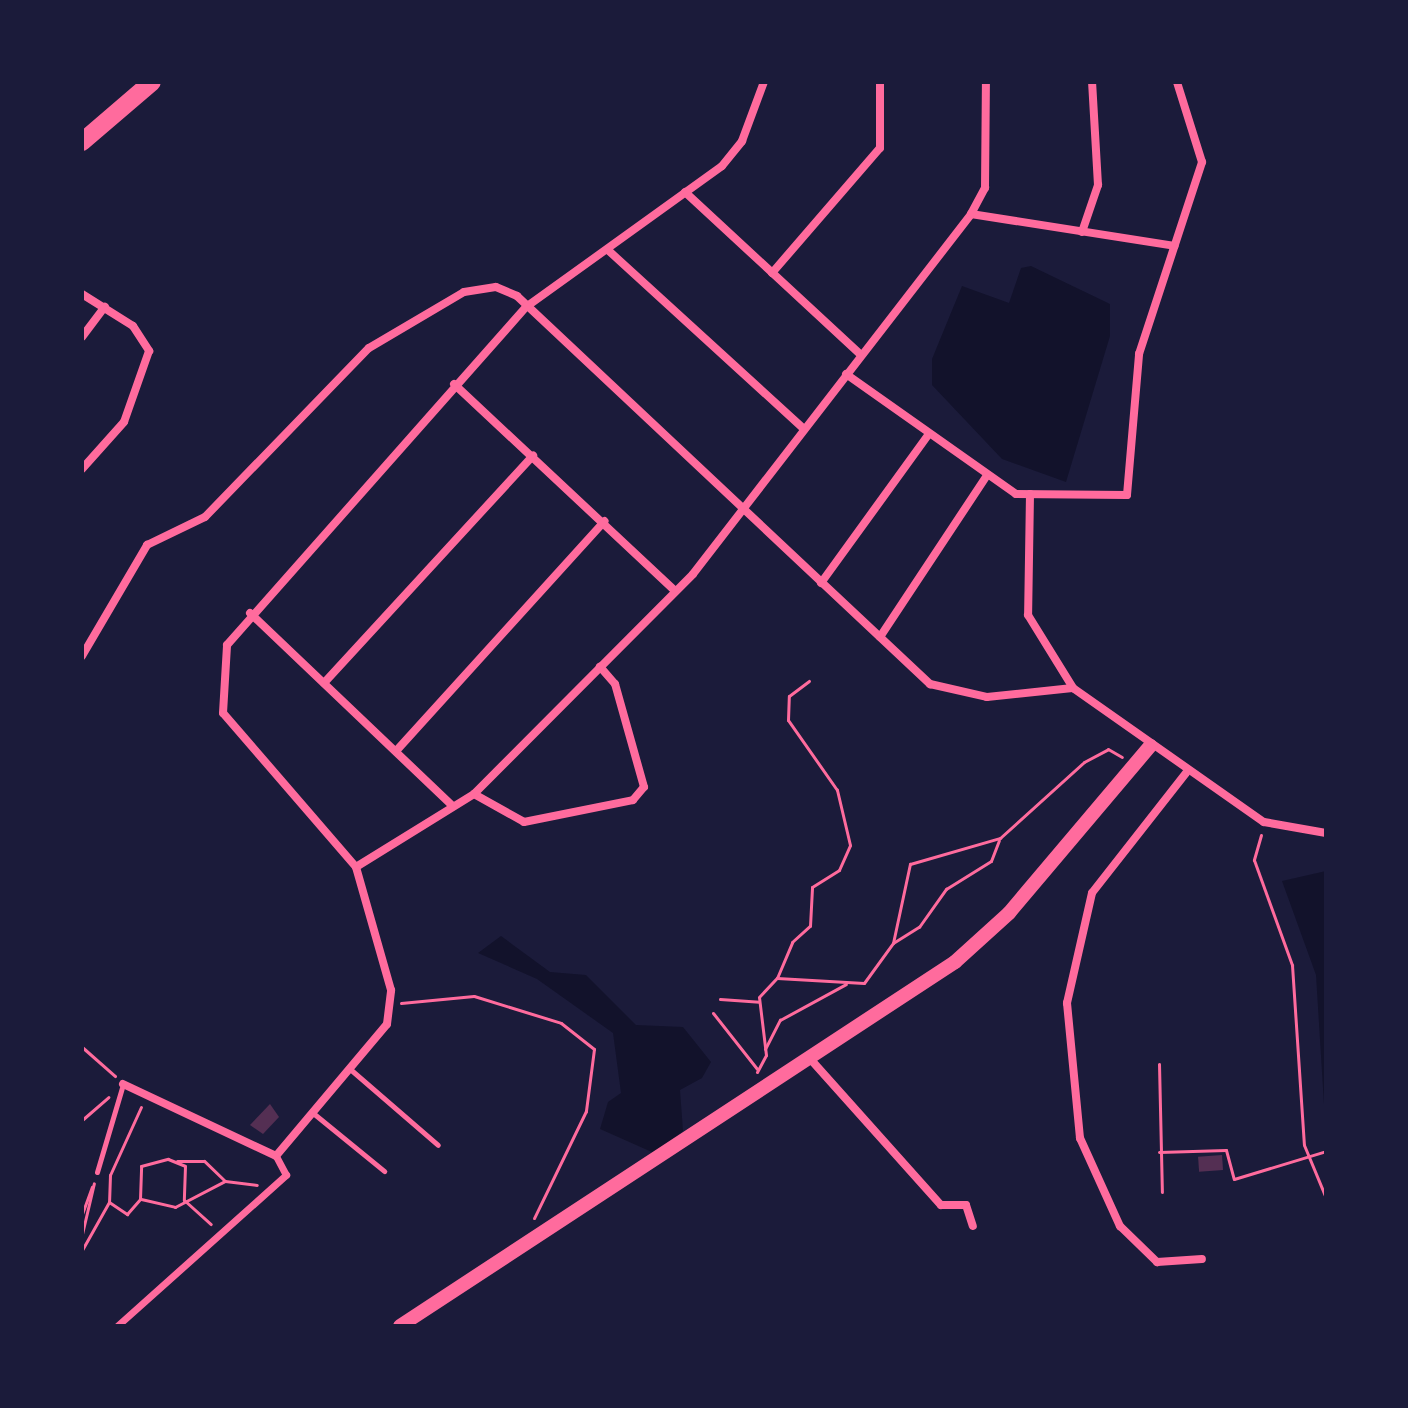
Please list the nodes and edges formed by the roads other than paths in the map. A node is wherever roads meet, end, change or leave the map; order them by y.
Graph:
1 (152, 82) edge
2 (764, 82) edge
3 (880, 82) edge
4 (986, 82) edge
5 (1092, 82) edge
6 (1177, 82) edge
7 (82, 142) edge
8 (685, 192) junction
9 (971, 214) junction
10 (1082, 232) junction
11 (1175, 246) junction
12 (609, 251) junction
13 (772, 273) junction
14 (82, 294) edge
15 (105, 307) junction
16 (526, 307) junction
17 (82, 337) edge
18 (859, 353) junction
19 (846, 374) junction
20 (454, 384) junction
21 (804, 429) junction
22 (928, 435) junction
23 (533, 456) junction
24 (82, 469) edge
25 (986, 477) junction
26 (1030, 494) junction
27 (741, 511) junction
28 (605, 521) junction
29 (821, 583) junction
30 (673, 589) junction
31 (250, 613) junction
32 (880, 637) junction
33 (82, 656) edge
34 (600, 667) junction
35 (324, 683) junction
36 (1073, 688) junction
37 (1150, 746) junction
38 (397, 750) junction
39 (1186, 773) junction
40 (474, 794) junction
41 (453, 806) junction
42 (1326, 833) edge
43 (356, 867) junction
44 (813, 1062) junction
45 (350, 1069) junction
46 (123, 1084) joint
47 (312, 1112) junction
48 (438, 1145) dead end
49 (276, 1156) junction
50 (384, 1171) dead end
51 (97, 1172) road end
52 (973, 1226) dead end
53 (1202, 1259) dead end
54 (117, 1326) edge
55 (400, 1326) edge

1 - 7 highway
2 - 8 street
3 - 13 street
4 - 9 street
5 - 10 street
6 - 11 street
8 - 12 street
8 - 13 street
9 - 10 street
9 - 18 street
10 - 11 street
11 - 26 street
12 - 16 street
12 - 21 street
13 - 18 street
14 - 15 street
15 - 17 street
15 - 24 street
16 - 20 street
16 - 27 street
16 - 33 street
18 - 19 street
19 - 21 street
19 - 22 street
20 - 23 street
20 - 31 street
21 - 27 street
22 - 25 street
22 - 29 street
23 - 28 street
23 - 35 street
25 - 26 street
25 - 32 street
26 - 36 street
27 - 29 street
27 - 30 street
28 - 30 street
28 - 38 street
29 - 32 street
30 - 34 street
31 - 35 street
31 - 43 street
32 - 36 street
34 - 40 street
34 - 40 street
35 - 38 street
36 - 37 street
37 - 39 street
37 - 44 street
38 - 41 street
39 - 42 street
39 - 53 street
40 - 41 street
41 - 43 street
43 - 45 street
44 - 52 street
44 - 55 street
45 - 47 street
45 - 48 lane
46 - 49 street
46 - 51 lane
47 - 49 street
47 - 50 lane
49 - 54 street

